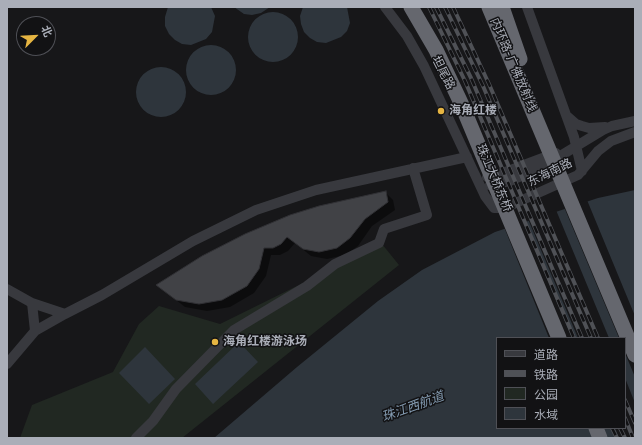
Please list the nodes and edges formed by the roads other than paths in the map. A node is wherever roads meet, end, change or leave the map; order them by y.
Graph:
1 (385, 7) edge
2 (408, 7) edge
3 (411, 7) edge
4 (489, 7) edge
5 (502, 7) edge
6 (526, 7) edge
7 (420, 21) junction
8 (566, 114) junction
9 (635, 121) edge
10 (538, 124) junction
11 (612, 126) junction
12 (635, 132) edge
13 (576, 145) junction
14 (467, 158) junction
15 (413, 168) junction
16 (582, 172) junction
17 (477, 178) junction
18 (7, 288) edge
19 (32, 303) junction
20 (65, 314) junction
21 (35, 331) junction
22 (559, 337) edge
23 (635, 355) edge
24 (7, 364) edge
25 (136, 438) edge

1 - 14 street, 坦尾路
2 - 7 highway
3 - 7 highway
4 - 10 highway, 内环路-广佛放射线
5 - 10 highway
6 - 8 street
7 - 22 highway, 珠江大桥东桥
8 - 11 street
8 - 13 street
9 - 11 street, 东海南路
10 - 23 highway
11 - 13 street, 东海南路
12 - 16 street, 东海南路
13 - 16 street
13 - 17 street, 东海南路
14 - 15 street
14 - 17 street, 东海南路
15 - 20 street
15 - 25 street
16 - 17 street, 东海南路
18 - 19 street
19 - 20 street
19 - 21 street
20 - 21 street
21 - 24 street

